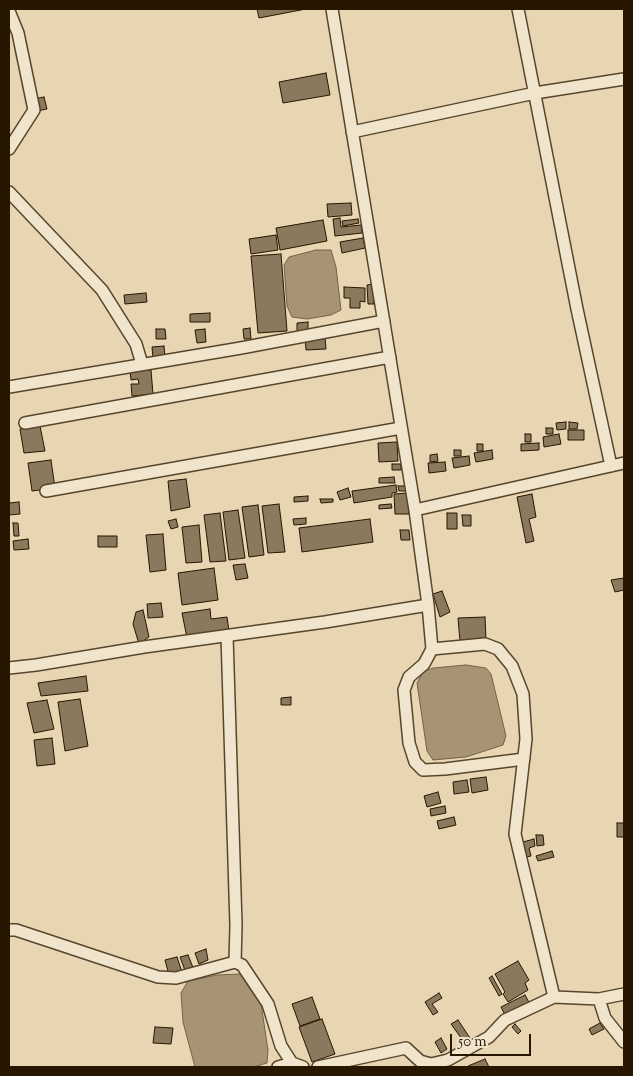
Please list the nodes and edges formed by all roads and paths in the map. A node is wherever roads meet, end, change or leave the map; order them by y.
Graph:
1 (332, 9) edge
2 (518, 9) edge
3 (9, 11) edge
4 (624, 79) edge
5 (535, 93) junction
6 (352, 132) junction
7 (9, 149) edge
8 (9, 192) edge
9 (384, 321) junction
10 (390, 358) junction
11 (142, 364) junction
12 (9, 388) edge
13 (25, 423) dead end
14 (401, 428) junction
15 (624, 463) edge
16 (611, 466) junction
17 (46, 492) dead end
18 (415, 510) junction
19 (428, 605) junction
20 (227, 636) junction
21 (432, 649) junction
22 (9, 668) edge
23 (524, 759) junction
24 (9, 930) edge
25 (235, 962) junction
26 (624, 994) edge
27 (554, 997) junction
28 (600, 999) junction
29 (624, 1042) edge
30 (297, 1065) edge
31 (278, 1067) edge
32 (318, 1067) edge

1 - 6 street
2 - 5 street
3 - 7 street
4 - 5 street
5 - 6 street
5 - 16 street
6 - 9 street
8 - 11 street
9 - 10 street
9 - 11 street
10 - 13 street
10 - 14 street
11 - 12 street
14 - 17 street
14 - 18 street
15 - 16 street
16 - 18 street
18 - 19 street
19 - 20 street
19 - 21 street
20 - 22 street
20 - 25 street
21 - 23 street
21 - 23 street
23 - 27 street
24 - 25 street
25 - 30 street
26 - 28 street
27 - 28 street
27 - 32 street
28 - 29 street
30 - 31 street

